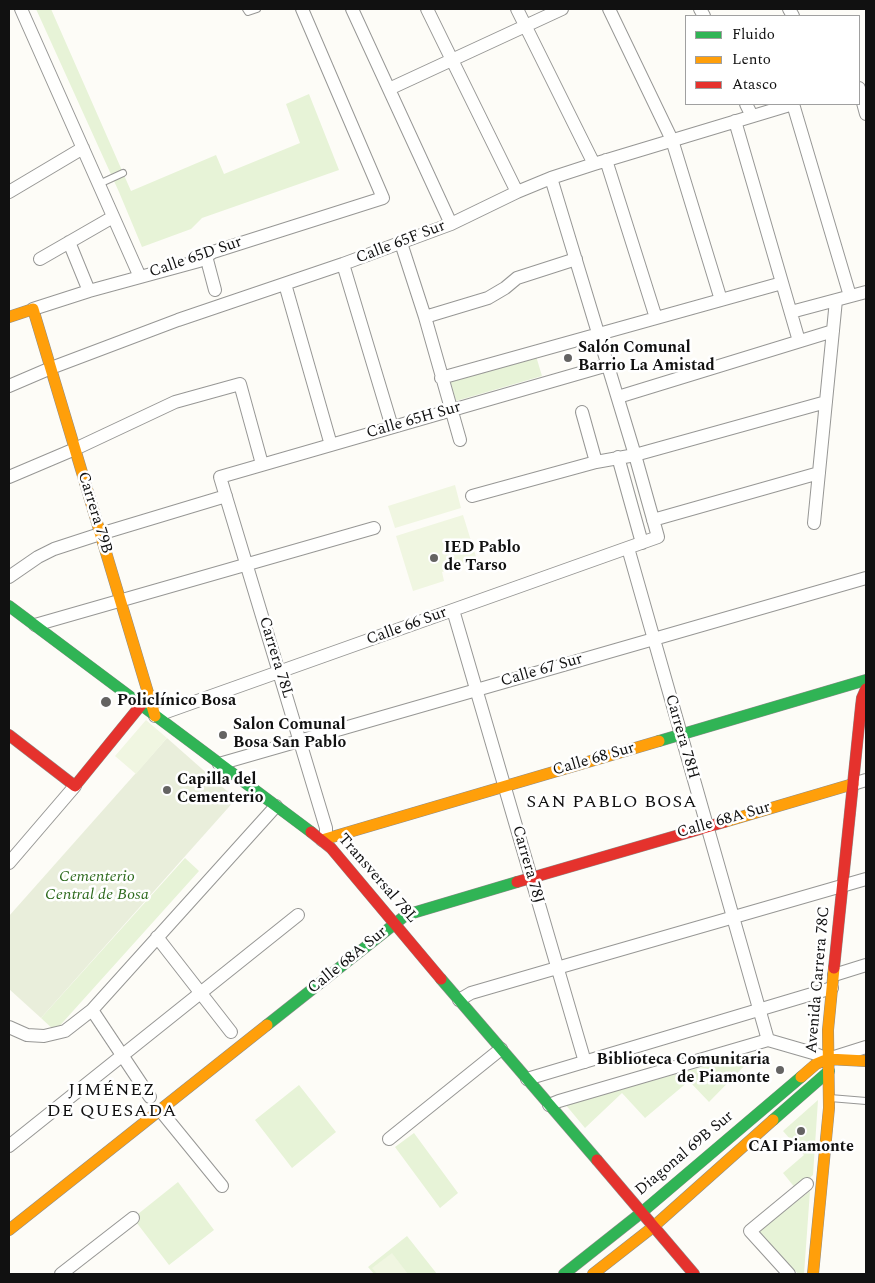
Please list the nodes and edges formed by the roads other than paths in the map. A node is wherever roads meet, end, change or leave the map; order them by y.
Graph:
1 (21, 9) edge
2 (246, 9) edge
3 (257, 9) edge
4 (302, 9) edge
5 (352, 9) edge
6 (428, 9) edge
7 (517, 9) edge
8 (562, 9) edge
9 (609, 9) edge
10 (526, 26) junction
11 (452, 60) junction
12 (389, 89) junction
13 (860, 92) edge
14 (746, 105) edge
15 (790, 105) edge
16 (793, 105) edge
17 (866, 114) edge
18 (752, 116) junction
19 (735, 121) junction
20 (672, 140) junction
21 (83, 148) junction
22 (600, 162) junction
23 (123, 173) dead end
24 (551, 178) junction
25 (99, 184) junction
26 (9, 192) edge
27 (518, 192) junction
28 (113, 217) junction
29 (451, 224) junction
30 (69, 242) junction
31 (401, 243) junction
32 (206, 256) junction
33 (40, 259) dead end
34 (576, 259) junction
35 (344, 264) junction
36 (140, 277) junction
37 (782, 283) junction
38 (285, 284) junction
39 (215, 290) dead end
40 (89, 291) junction
41 (866, 292) edge
42 (850, 296) junction
43 (721, 300) junction
44 (836, 300) junction
45 (33, 309) junction
46 (791, 312) junction
47 (9, 317) edge
48 (425, 317) junction
49 (656, 318) junction
50 (833, 331) junction
51 (598, 334) junction
52 (800, 341) junction
53 (608, 365) junction
54 (51, 368) junction
55 (441, 378) junction
56 (9, 386) edge
57 (618, 397) junction
58 (826, 402) junction
59 (451, 410) junction
60 (582, 412) dead end
61 (392, 427) junction
62 (460, 440) dead end
63 (331, 445) junction
64 (75, 448) junction
65 (635, 455) junction
66 (618, 457) junction
67 (596, 462) junction
68 (262, 464) junction
69 (819, 473) junction
70 (9, 477) edge
71 (220, 477) joint
72 (226, 496) junction
73 (472, 496) dead end
74 (653, 520) junction
75 (814, 523) dead end
76 (374, 528) dead end
77 (100, 534) junction
78 (642, 543) junction
79 (628, 548) junction
80 (247, 565) junction
81 (9, 577) edge
82 (866, 578) edge
83 (120, 601) junction
84 (9, 606) edge
85 (453, 610) junction
86 (35, 625) junction
87 (654, 639) junction
88 (280, 672) junction
89 (866, 680) edge
90 (866, 689) edge
91 (476, 690) junction
92 (141, 706) junction
93 (155, 716) junction
94 (681, 734) junction
95 (9, 735) edge
96 (300, 740) junction
97 (219, 764) junction
98 (866, 780) edge
99 (853, 784) junction
100 (75, 786) junction
101 (504, 786) junction
102 (276, 806) junction
103 (707, 826) junction
104 (322, 840) junction
105 (11, 856) edge
106 (531, 878) junction
107 (866, 879) edge
108 (843, 886) junction
109 (298, 915) dead end
110 (733, 917) junction
111 (394, 924) junction
112 (157, 937) junction
113 (866, 965) edge
114 (557, 968) junction
115 (833, 982) junction
116 (200, 993) junction
117 (459, 1000) junction
118 (759, 1009) junction
119 (92, 1010) junction
120 (9, 1027) edge
121 (231, 1032) dead end
122 (768, 1040) junction
123 (866, 1047) edge
124 (501, 1049) junction
125 (122, 1055) junction
126 (866, 1060) edge
127 (585, 1062) junction
128 (828, 1065) junction
129 (527, 1079) junction
130 (150, 1097) dead end
131 (830, 1098) junction
132 (866, 1101) edge
133 (549, 1105) junction
134 (160, 1110) junction
135 (388, 1139) dead end
136 (9, 1146) edge
137 (807, 1184) dead end
138 (222, 1186) dead end
139 (641, 1213) junction
140 (133, 1218) dead end
141 (653, 1226) junction
142 (9, 1230) edge
143 (64, 1273) edge
144 (564, 1274) edge
145 (593, 1274) edge
146 (694, 1274) edge
147 (789, 1274) edge
148 (813, 1274) edge

1 - 21 street
2 - 3 lane
4 - 32 street, Calle 65D Sur
5 - 12 street
6 - 11 street
7 - 10 street
8 - 10 street
9 - 20 street
10 - 11 street
10 - 22 street
11 - 12 street
11 - 27 street
12 - 29 street
13 - 17 street
14 - 18 street
15 - 18 street, Calle 65F Sur
16 - 42 street
18 - 19 street, Calle 65F Sur
19 - 20 street, Calle 65F Sur
19 - 37 street
20 - 22 street, Calle 65F Sur
20 - 43 street
21 - 25 street
21 - 26 street
22 - 24 street, Calle 65F Sur
22 - 49 street
23 - 25 lane
24 - 27 street, Calle 65F Sur
24 - 34 street
25 - 28 street
27 - 29 street, Calle 65F Sur
28 - 30 street
28 - 36 street
29 - 31 street, Calle 65F Sur
30 - 33 street
30 - 40 street
31 - 35 street, Calle 65F Sur
31 - 48 street
32 - 36 street, Calle 65D Sur
32 - 39 street
34 - 48 street
34 - 51 street
35 - 38 street, Calle 65F Sur
35 - 61 street
36 - 40 street, Calle 65D Sur
37 - 43 street
37 - 46 street
38 - 54 street, Calle 65F Sur
38 - 63 street
40 - 45 street, Calle 65D Sur
41 - 42 street
42 - 44 street
43 - 49 street
44 - 46 street
44 - 50 street
45 - 47 street, Calle 65D Sur
45 - 54 street, Carrera 79B
46 - 52 street
48 - 55 street
49 - 51 street
50 - 52 street
50 - 58 street
51 - 53 street
51 - 55 street
52 - 57 street
53 - 57 street
53 - 59 street, Calle 65H Sur
54 - 56 street, Calle 65F Sur
54 - 64 street, Carrera 79B
55 - 59 street
57 - 65 street
58 - 65 street
58 - 69 street
59 - 61 street, Calle 65H Sur
59 - 62 street
60 - 67 street
61 - 63 street, Calle 65H Sur
63 - 68 street, Calle 65H Sur
64 - 68 street
64 - 70 street
64 - 77 street, Carrera 79B
65 - 66 street
65 - 74 street
66 - 67 street
66 - 78 street
67 - 73 street
68 - 71 street, Calle 65H Sur
69 - 74 street
69 - 75 street
71 - 72 street, Carrera 78L
72 - 77 street
72 - 80 street, Carrera 78L
74 - 78 street, Calle 66 Sur
76 - 80 street
77 - 81 street
77 - 83 street, Carrera 79B
78 - 79 street, Calle 66 Sur
79 - 85 street, Calle 66 Sur
79 - 87 street, Carrera 78H
80 - 83 street
80 - 88 street, Carrera 78L
82 - 87 street, Calle 67 Sur
83 - 86 street
83 - 93 street, Carrera 79B
84 - 86 street, Transversal 78L
85 - 88 street, Calle 66 Sur
85 - 91 street, Carrera 78J
86 - 92 street, Transversal 78L
87 - 91 street, Calle 67 Sur
87 - 94 street, Carrera 78H
88 - 93 street, Calle 66 Sur
88 - 96 street, Carrera 78L
89 - 94 street, Calle 68 Sur
90 - 99 street, Avenida Carrera 78C
91 - 96 street, Calle 67 Sur
91 - 101 street, Carrera 78J
92 - 93 street, Transversal 78L
92 - 100 street
93 - 97 street, Transversal 78L
94 - 101 street, Calle 68 Sur
94 - 103 street, Carrera 78H
95 - 100 street
96 - 97 street, Calle 67 Sur
96 - 104 street, Carrera 78L
97 - 102 street, Transversal 78L
98 - 99 street, Calle 68A Sur
99 - 103 street, Calle 68A Sur
99 - 108 street, Avenida Carrera 78C
100 - 105 street
101 - 104 street, Calle 68 Sur
101 - 106 street, Carrera 78J
102 - 104 street, Transversal 78L
102 - 112 street
103 - 106 street, Calle 68A Sur
103 - 110 street, Carrera 78H
104 - 111 street, Transversal 78L
106 - 111 street, Calle 68A Sur
106 - 114 street, Carrera 78J
107 - 108 street
108 - 110 street
108 - 115 street, Avenida Carrera 78C
109 - 116 street
110 - 114 street
110 - 118 street, Carrera 78H
111 - 117 street, Transversal 78L
111 - 134 street, Calle 68A Sur
112 - 116 street
112 - 119 street
113 - 115 street
114 - 117 street
114 - 127 street, Carrera 78J
115 - 118 street
115 - 128 street, Avenida Carrera 78C
116 - 121 street
116 - 125 street
117 - 124 street, Transversal 78L
118 - 122 street, Carrera 78H
118 - 127 street
119 - 120 street
119 - 125 street
122 - 128 street
122 - 133 street
123 - 128 street
124 - 129 street, Transversal 78L
124 - 135 street
125 - 130 street
125 - 136 street
126 - 128 street
127 - 129 street
128 - 131 street, Avenida Carrera 78C
128 - 139 street, Diagonal 69B Sur
128 - 141 street, Diagonal 69B Sur
129 - 133 street, Transversal 78L
131 - 132 lane
131 - 148 street, Avenida Carrera 78C
133 - 139 street, Transversal 78L
134 - 138 street
134 - 142 street, Calle 68A Sur
137 - 147 street
139 - 141 street, Transversal 78L
139 - 144 street, Diagonal 69B Sur
140 - 143 street
141 - 145 street, Diagonal 69B Sur
141 - 146 street, Transversal 78L

